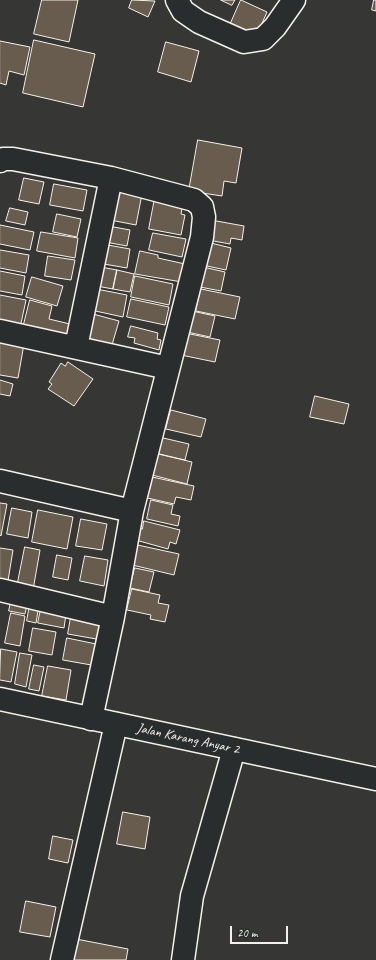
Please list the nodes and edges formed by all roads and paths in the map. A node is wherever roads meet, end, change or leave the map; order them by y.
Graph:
1 (177, 0) edge
2 (294, 0) edge
3 (0, 161) edge
4 (110, 178) junction
5 (0, 331) edge
6 (76, 348) junction
7 (168, 368) junction
8 (0, 481) edge
9 (132, 511) junction
10 (0, 590) edge
11 (113, 617) junction
12 (0, 700) edge
13 (91, 719) junction
14 (116, 724) junction
15 (234, 749) junction
16 (376, 780) edge
17 (62, 960) edge
18 (183, 960) edge

1 - 2 street
3 - 4 street
4 - 6 street
4 - 7 street
5 - 6 street
6 - 7 street
7 - 9 street
8 - 9 street
9 - 11 street
10 - 11 street
11 - 13 street
12 - 13 street, Jalan Karang Anyar 2
13 - 14 street, Jalan Karang Anyar 2
14 - 15 street, Jalan Karang Anyar 2
14 - 17 street
15 - 16 street, Jalan Karang Anyar 2
15 - 18 street

